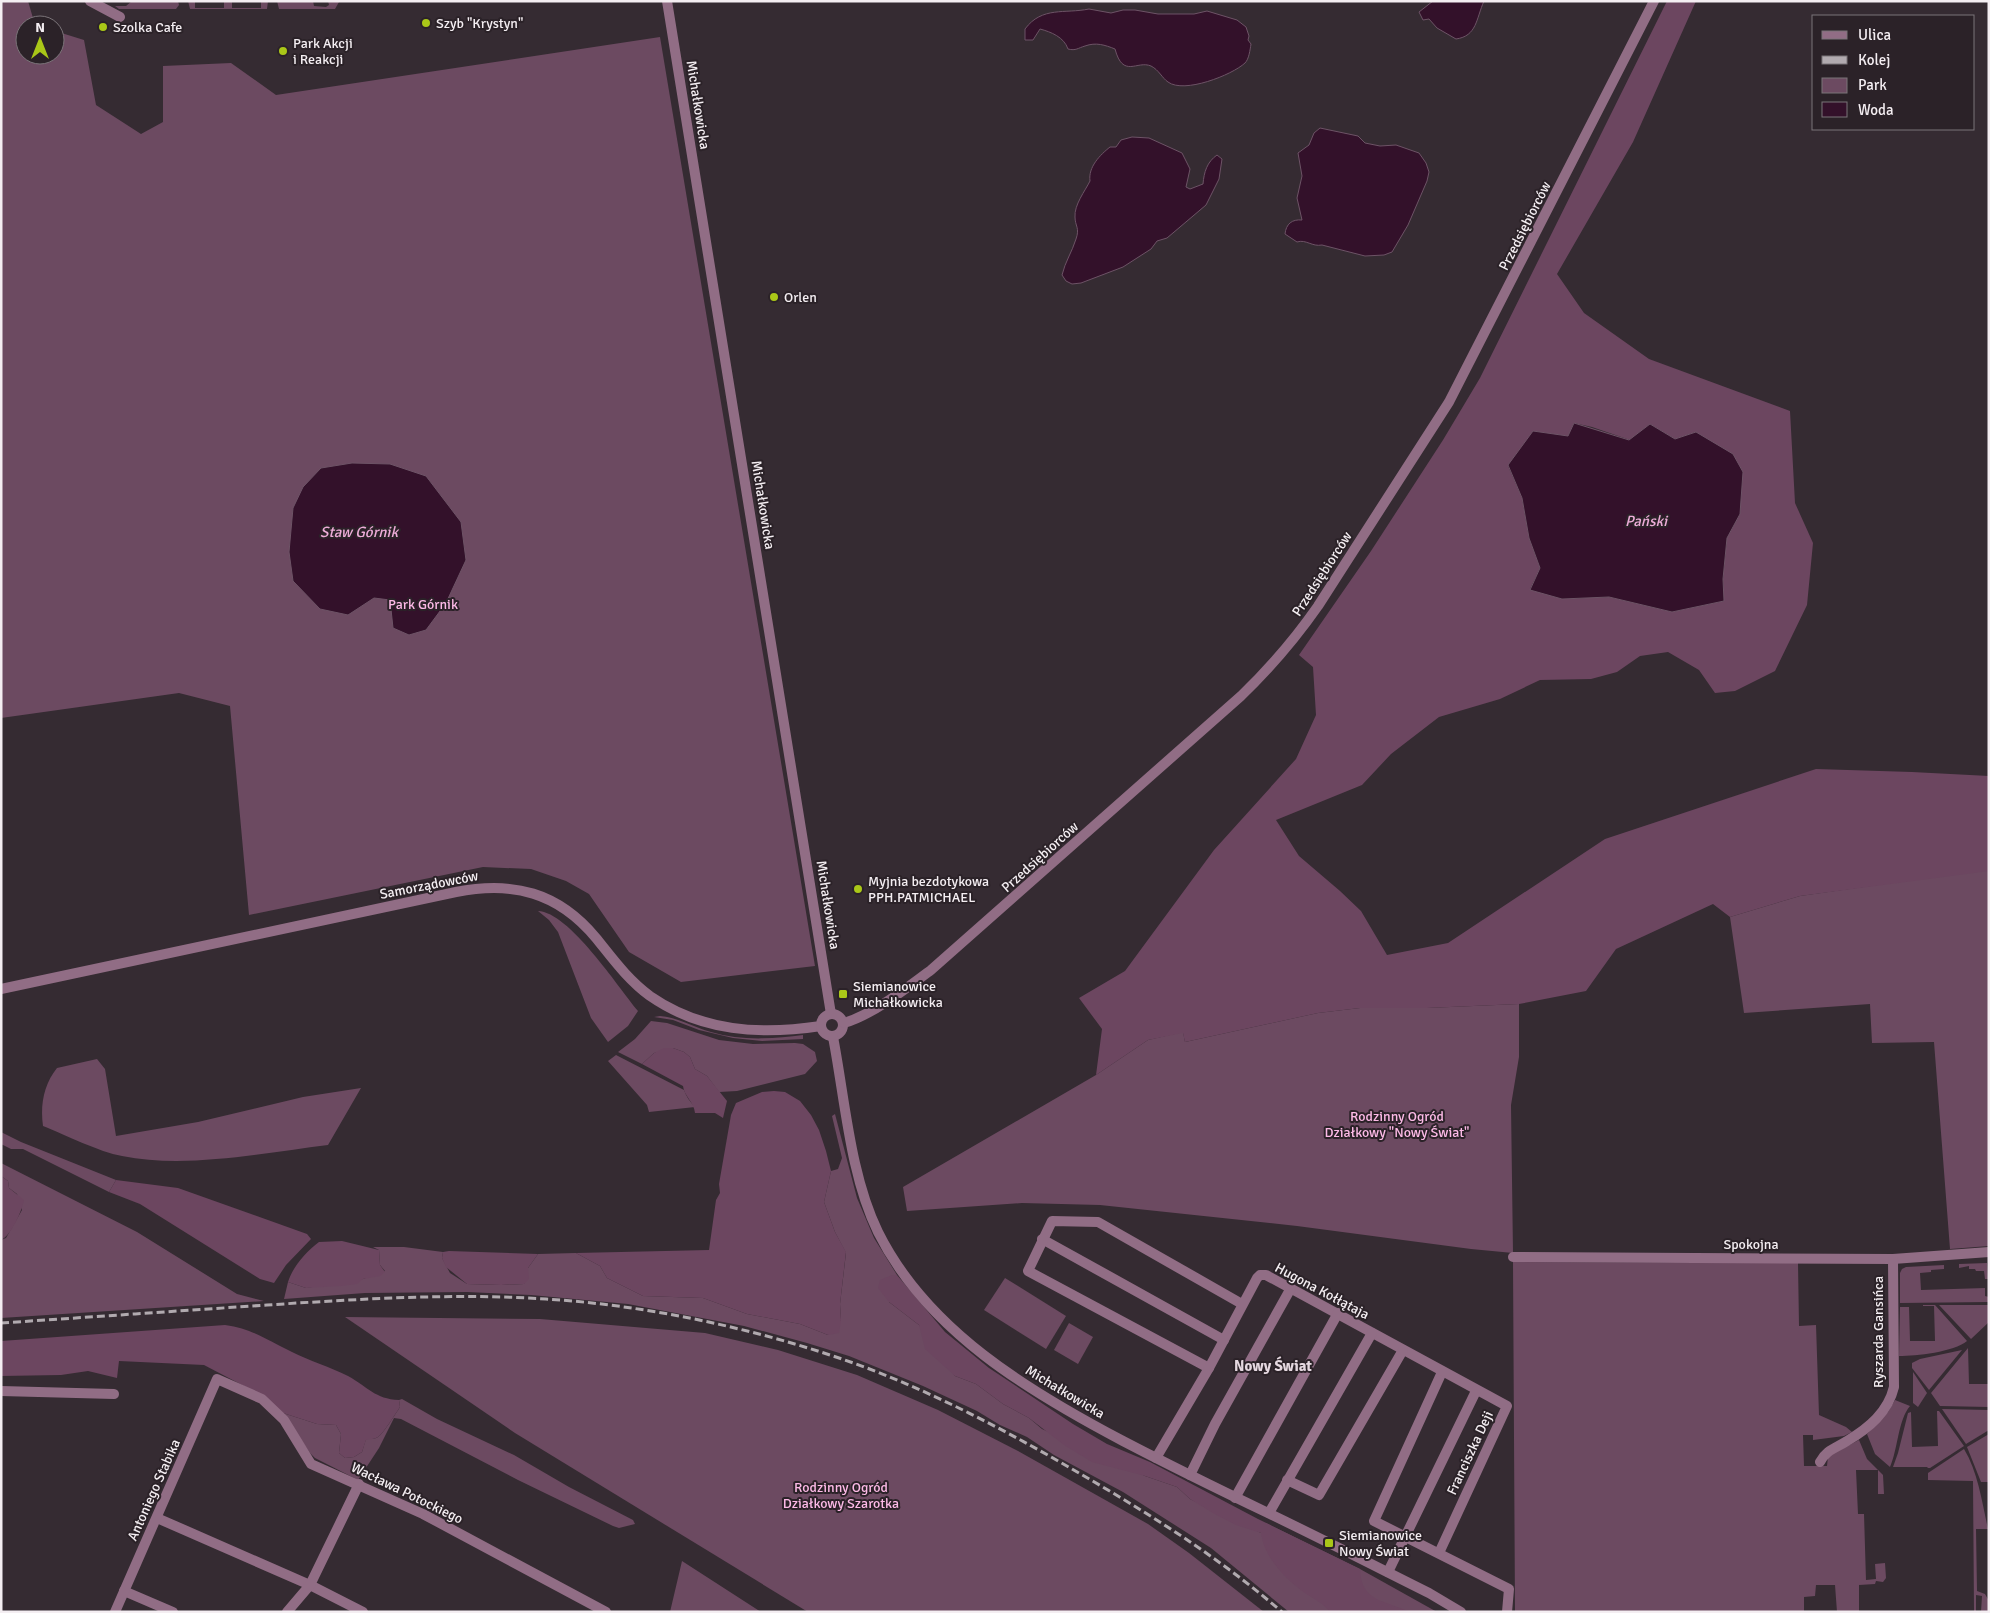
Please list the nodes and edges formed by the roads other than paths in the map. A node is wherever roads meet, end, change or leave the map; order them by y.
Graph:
1 (90, 1) edge
2 (667, 1) edge
3 (1654, 1) edge
4 (120, 17) dead end
5 (1, 989) edge
6 (831, 1014) junction
7 (844, 1023) junction
8 (821, 1026) junction
9 (833, 1037) junction
10 (1042, 1239) junction
11 (1989, 1252) edge
12 (1513, 1257) dead end
13 (1893, 1259) junction
14 (1291, 1288) junction
15 (1242, 1304) junction
16 (1338, 1313) junction
17 (1372, 1333) junction
18 (1224, 1340) junction
19 (1403, 1350) junction
20 (1209, 1368) junction
21 (1442, 1372) junction
22 (217, 1379) joint
23 (1, 1391) edge
24 (1476, 1391) junction
25 (114, 1394) dead end
26 (1156, 1458) junction
27 (1820, 1462) dead end
28 (1190, 1475) junction
29 (1287, 1480) junction
30 (359, 1484) junction
31 (1235, 1498) junction
32 (1268, 1513) junction
33 (157, 1518) junction
34 (1405, 1537) junction
35 (1439, 1554) junction
36 (1388, 1572) junction
37 (310, 1585) junction
38 (124, 1591) junction
39 (115, 1612) edge
40 (173, 1612) edge
41 (287, 1612) edge
42 (363, 1612) edge
43 (606, 1612) edge
44 (1461, 1612) edge
45 (1507, 1612) edge

1 - 4 street
2 - 6 street, Michałkowicka
3 - 7 street, Przedsiębiorców
5 - 8 street, Samorządowców
6 - 7 street
6 - 8 street
7 - 9 street
8 - 9 street
9 - 26 street, Michałkowicka
10 - 15 street
10 - 18 street
10 - 20 street
11 - 13 street, Spokojna
12 - 13 street, Spokojna
13 - 27 street, Ryszarda Gansińca
14 - 15 street, Hugona Kołłątaja
14 - 16 street, Hugona Kołłątaja
14 - 28 street
15 - 18 street, Hugona Kołłątaja
16 - 17 street, Hugona Kołłątaja
16 - 31 street
17 - 19 street, Hugona Kołłątaja
17 - 29 street
18 - 20 street, Hugona Kołłątaja
19 - 21 street, Hugona Kołłątaja
19 - 29 street
20 - 26 street, Hugona Kołłątaja
21 - 24 street, Hugona Kołłątaja
21 - 34 street
22 - 30 street, Wacława Potockiego
22 - 33 street, Antoniego Stabika
23 - 25 street
24 - 34 street, Franciszka Deji
24 - 35 street, Franciszka Deji
26 - 28 street, Michałkowicka
28 - 31 street, Michałkowicka
29 - 32 street
30 - 37 street
30 - 43 street, Wacława Potockiego
31 - 32 street, Michałkowicka
32 - 36 street, Michałkowicka
33 - 37 street
33 - 38 street, Antoniego Stabika
34 - 35 street
34 - 36 street, Franciszka Deji
35 - 45 street
36 - 44 street, Michałkowicka
37 - 41 street
37 - 42 street
38 - 39 street, Antoniego Stabika
38 - 40 street

